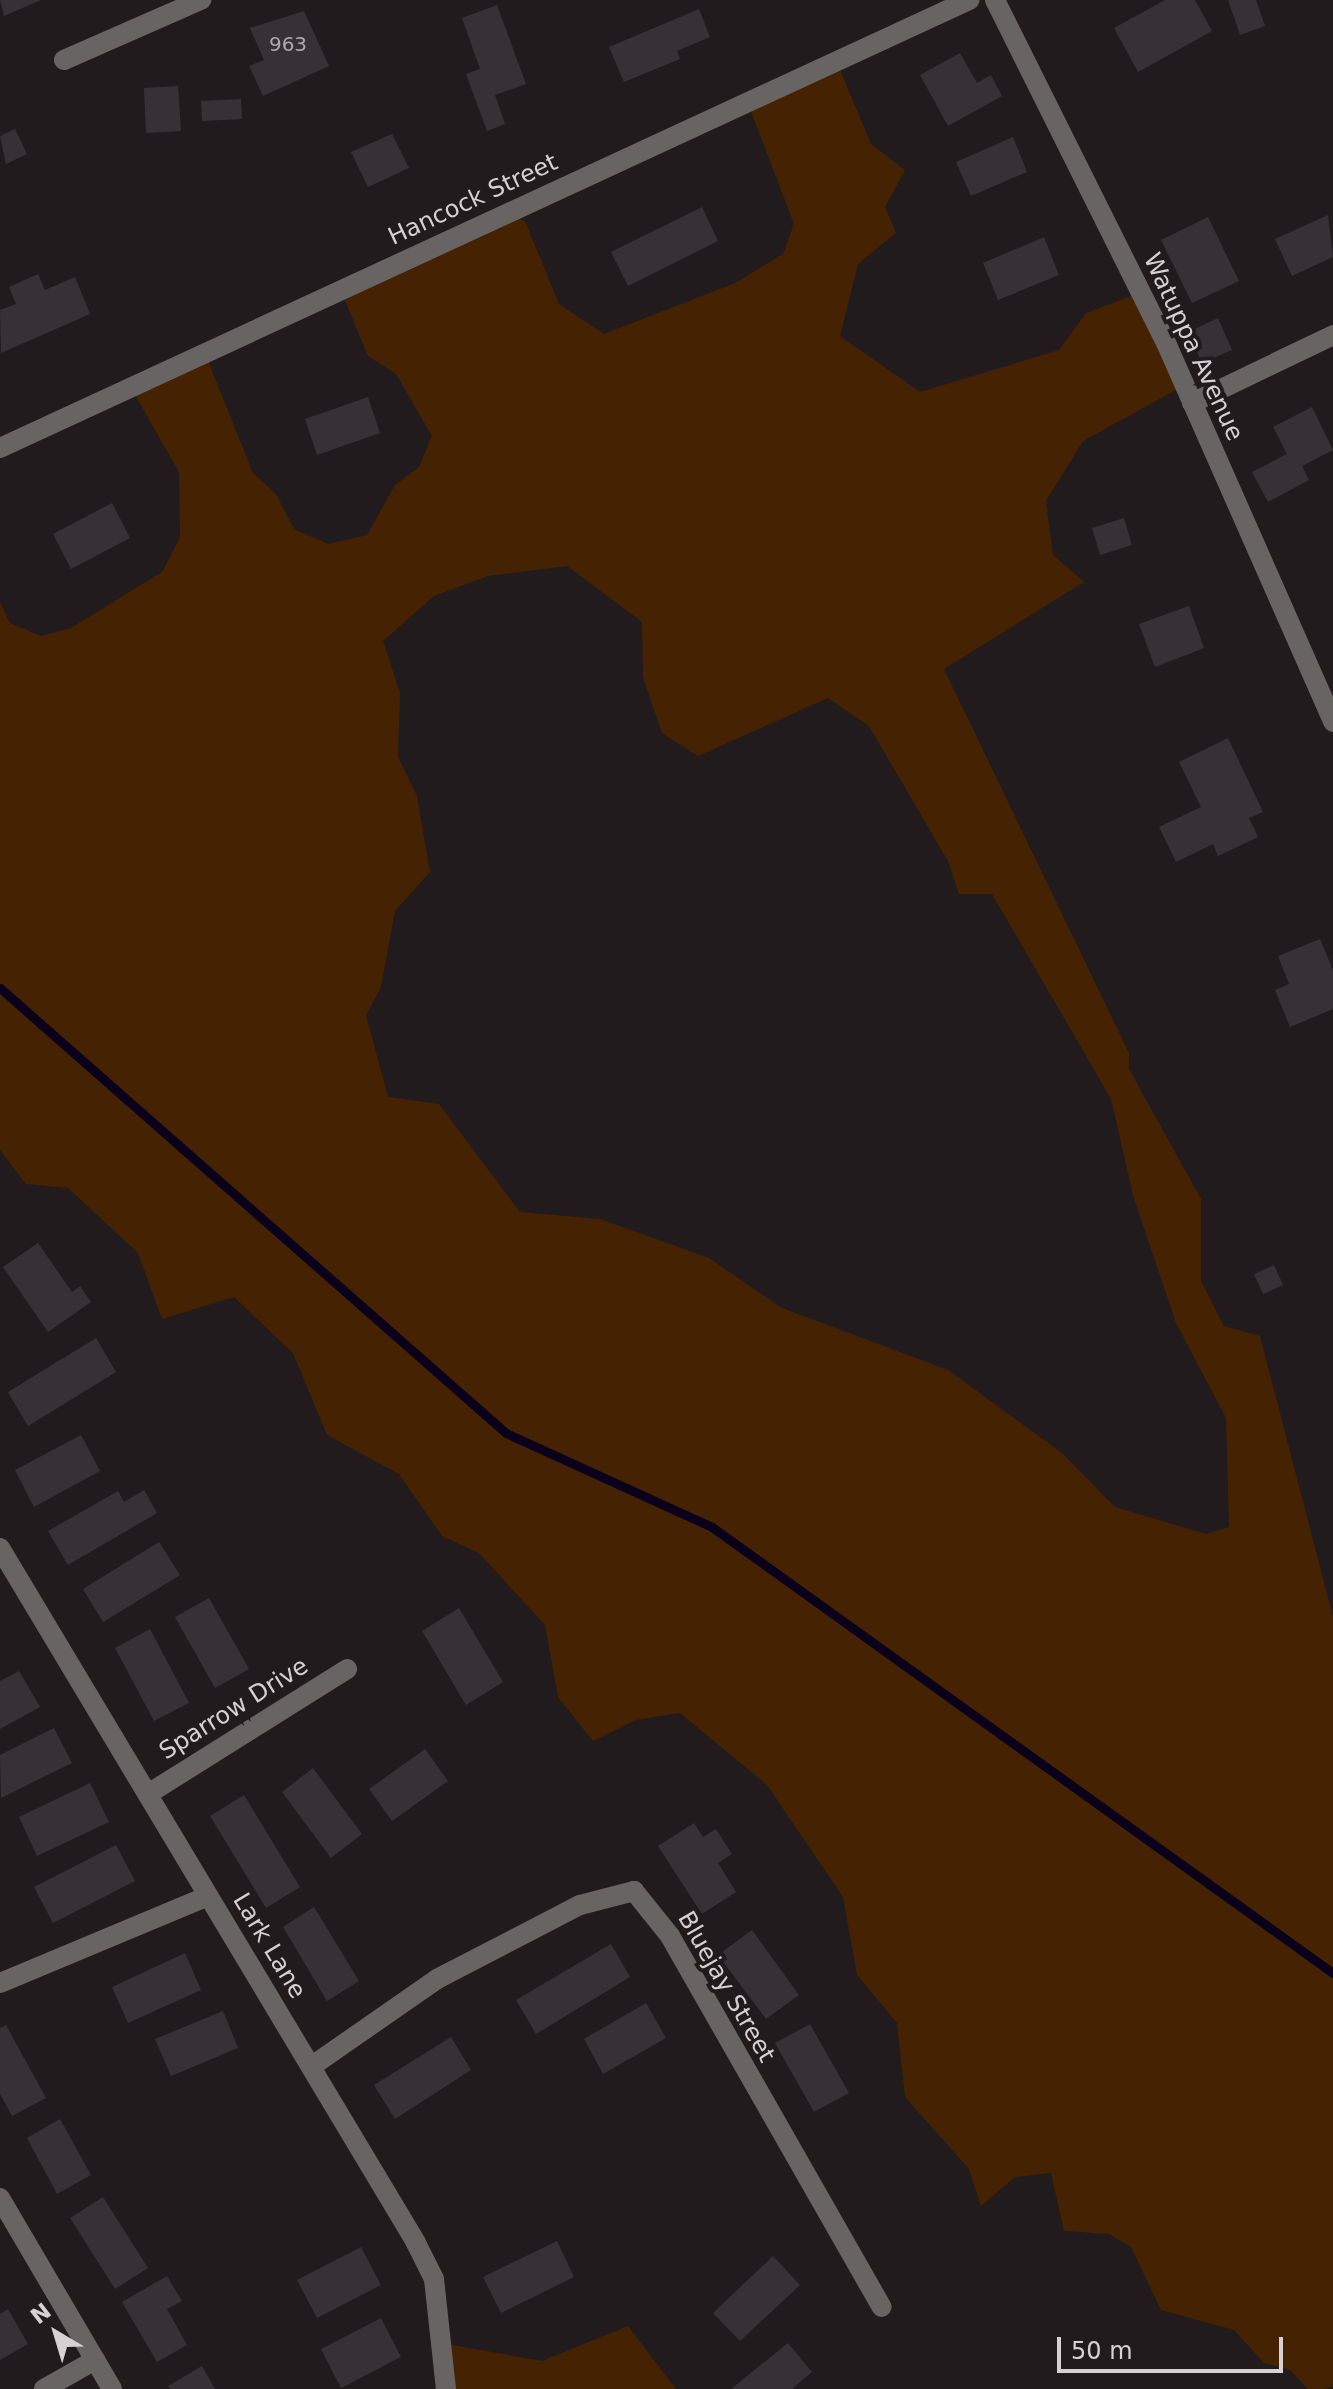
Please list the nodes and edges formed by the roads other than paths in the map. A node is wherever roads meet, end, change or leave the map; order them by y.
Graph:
1 (201, 0) edge
2 (969, 0) edge
3 (995, 0) edge
4 (64, 60) dead end
5 (1333, 335) edge
6 (1192, 403) junction
7 (0, 448) edge
8 (1333, 722) edge
9 (0, 1548) edge
10 (347, 1669) dead end
11 (148, 1794) junction
12 (208, 1896) junction
13 (0, 1983) edge
14 (312, 2066) junction
15 (0, 2198) edge
16 (882, 2307) dead end
17 (95, 2360) junction
18 (44, 2389) edge
19 (112, 2389) edge
20 (446, 2389) edge

1 - 4 street
2 - 7 street, Hancock Street
3 - 6 street, Watuppa Avenue
5 - 6 street
6 - 8 street, Watuppa Avenue
9 - 11 street, Lark Lane
10 - 11 street, Sparrow Drive
11 - 12 street, Lark Lane
12 - 13 street
12 - 14 street, Lark Lane
14 - 16 street, Bluejay Street
14 - 20 street, Lark Lane
15 - 17 street
17 - 18 street
17 - 19 street

